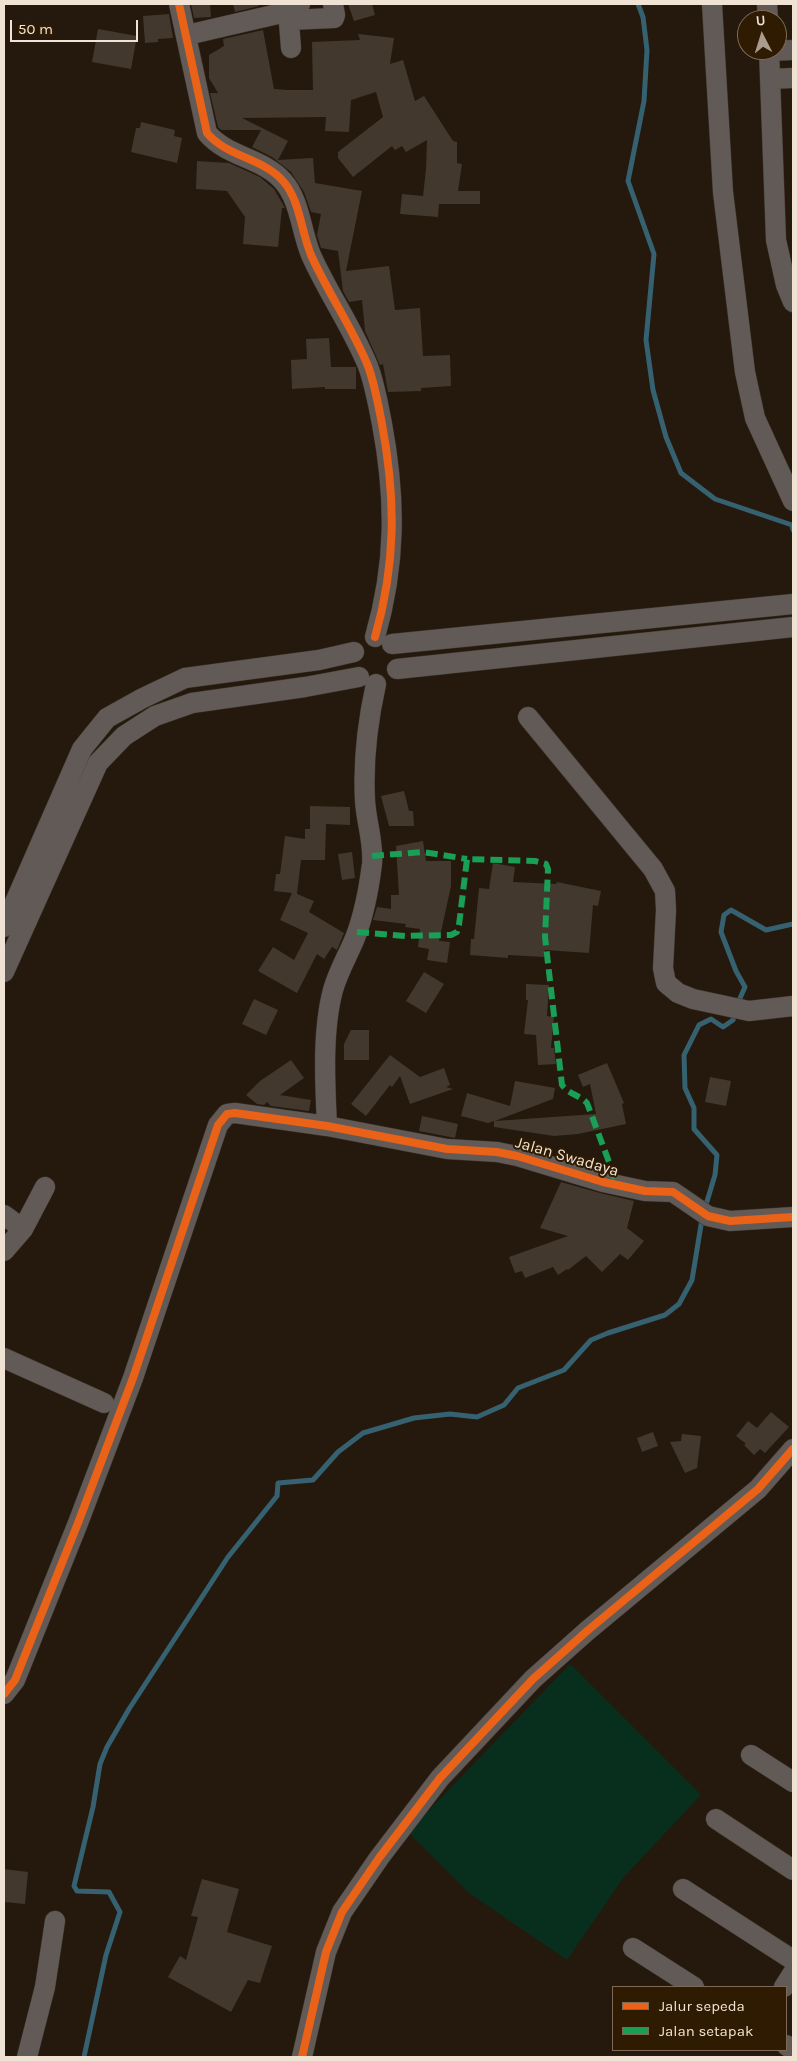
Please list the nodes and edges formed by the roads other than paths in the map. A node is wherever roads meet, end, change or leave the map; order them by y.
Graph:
1 (179, 4) edge
2 (333, 4) edge
3 (712, 4) edge
4 (292, 12) edge
5 (187, 35) junction
6 (291, 48) dead end
7 (769, 60) edge
8 (793, 78) edge
9 (770, 79) junction
10 (793, 302) edge
11 (793, 501) edge
12 (793, 604) edge
13 (793, 627) edge
14 (384, 640) junction
15 (354, 652) junction
16 (397, 669) junction
17 (367, 680) junction
18 (528, 717) dead end
19 (4, 927) edge
20 (4, 972) edge
21 (793, 1006) edge
22 (328, 1126) junction
23 (44, 1187) dead end
24 (4, 1215) edge
25 (793, 1217) edge
26 (23, 1229) junction
27 (6, 1245) edge
28 (4, 1358) edge
29 (104, 1403) dead end
30 (793, 1449) edge
31 (4, 1694) edge
32 (751, 1755) dead end
33 (793, 1782) edge
34 (716, 1819) dead end
35 (793, 1870) edge
36 (683, 1888) dead end
37 (55, 1920) dead end
38 (633, 1948) dead end
39 (793, 1960) edge
40 (793, 1973) edge
41 (692, 1986) edge
42 (785, 1986) edge
43 (27, 2057) edge
44 (302, 2057) edge

1 - 5 street
2 - 4 street
3 - 11 street
4 - 5 street
4 - 6 street
5 - 14 street
7 - 9 street
8 - 9 street
9 - 10 street
12 - 14 street
13 - 16 street
14 - 15 street
14 - 16 street
15 - 17 street
15 - 19 street
16 - 17 street
17 - 20 street
17 - 22 street
18 - 21 street
22 - 25 street, Jalan Swadaya
22 - 31 street, Jalan Swadaya
23 - 26 street
24 - 26 street
26 - 27 street
28 - 29 street
30 - 44 street
32 - 33 street
34 - 35 street
36 - 39 street
37 - 43 street
38 - 41 street
40 - 42 street

